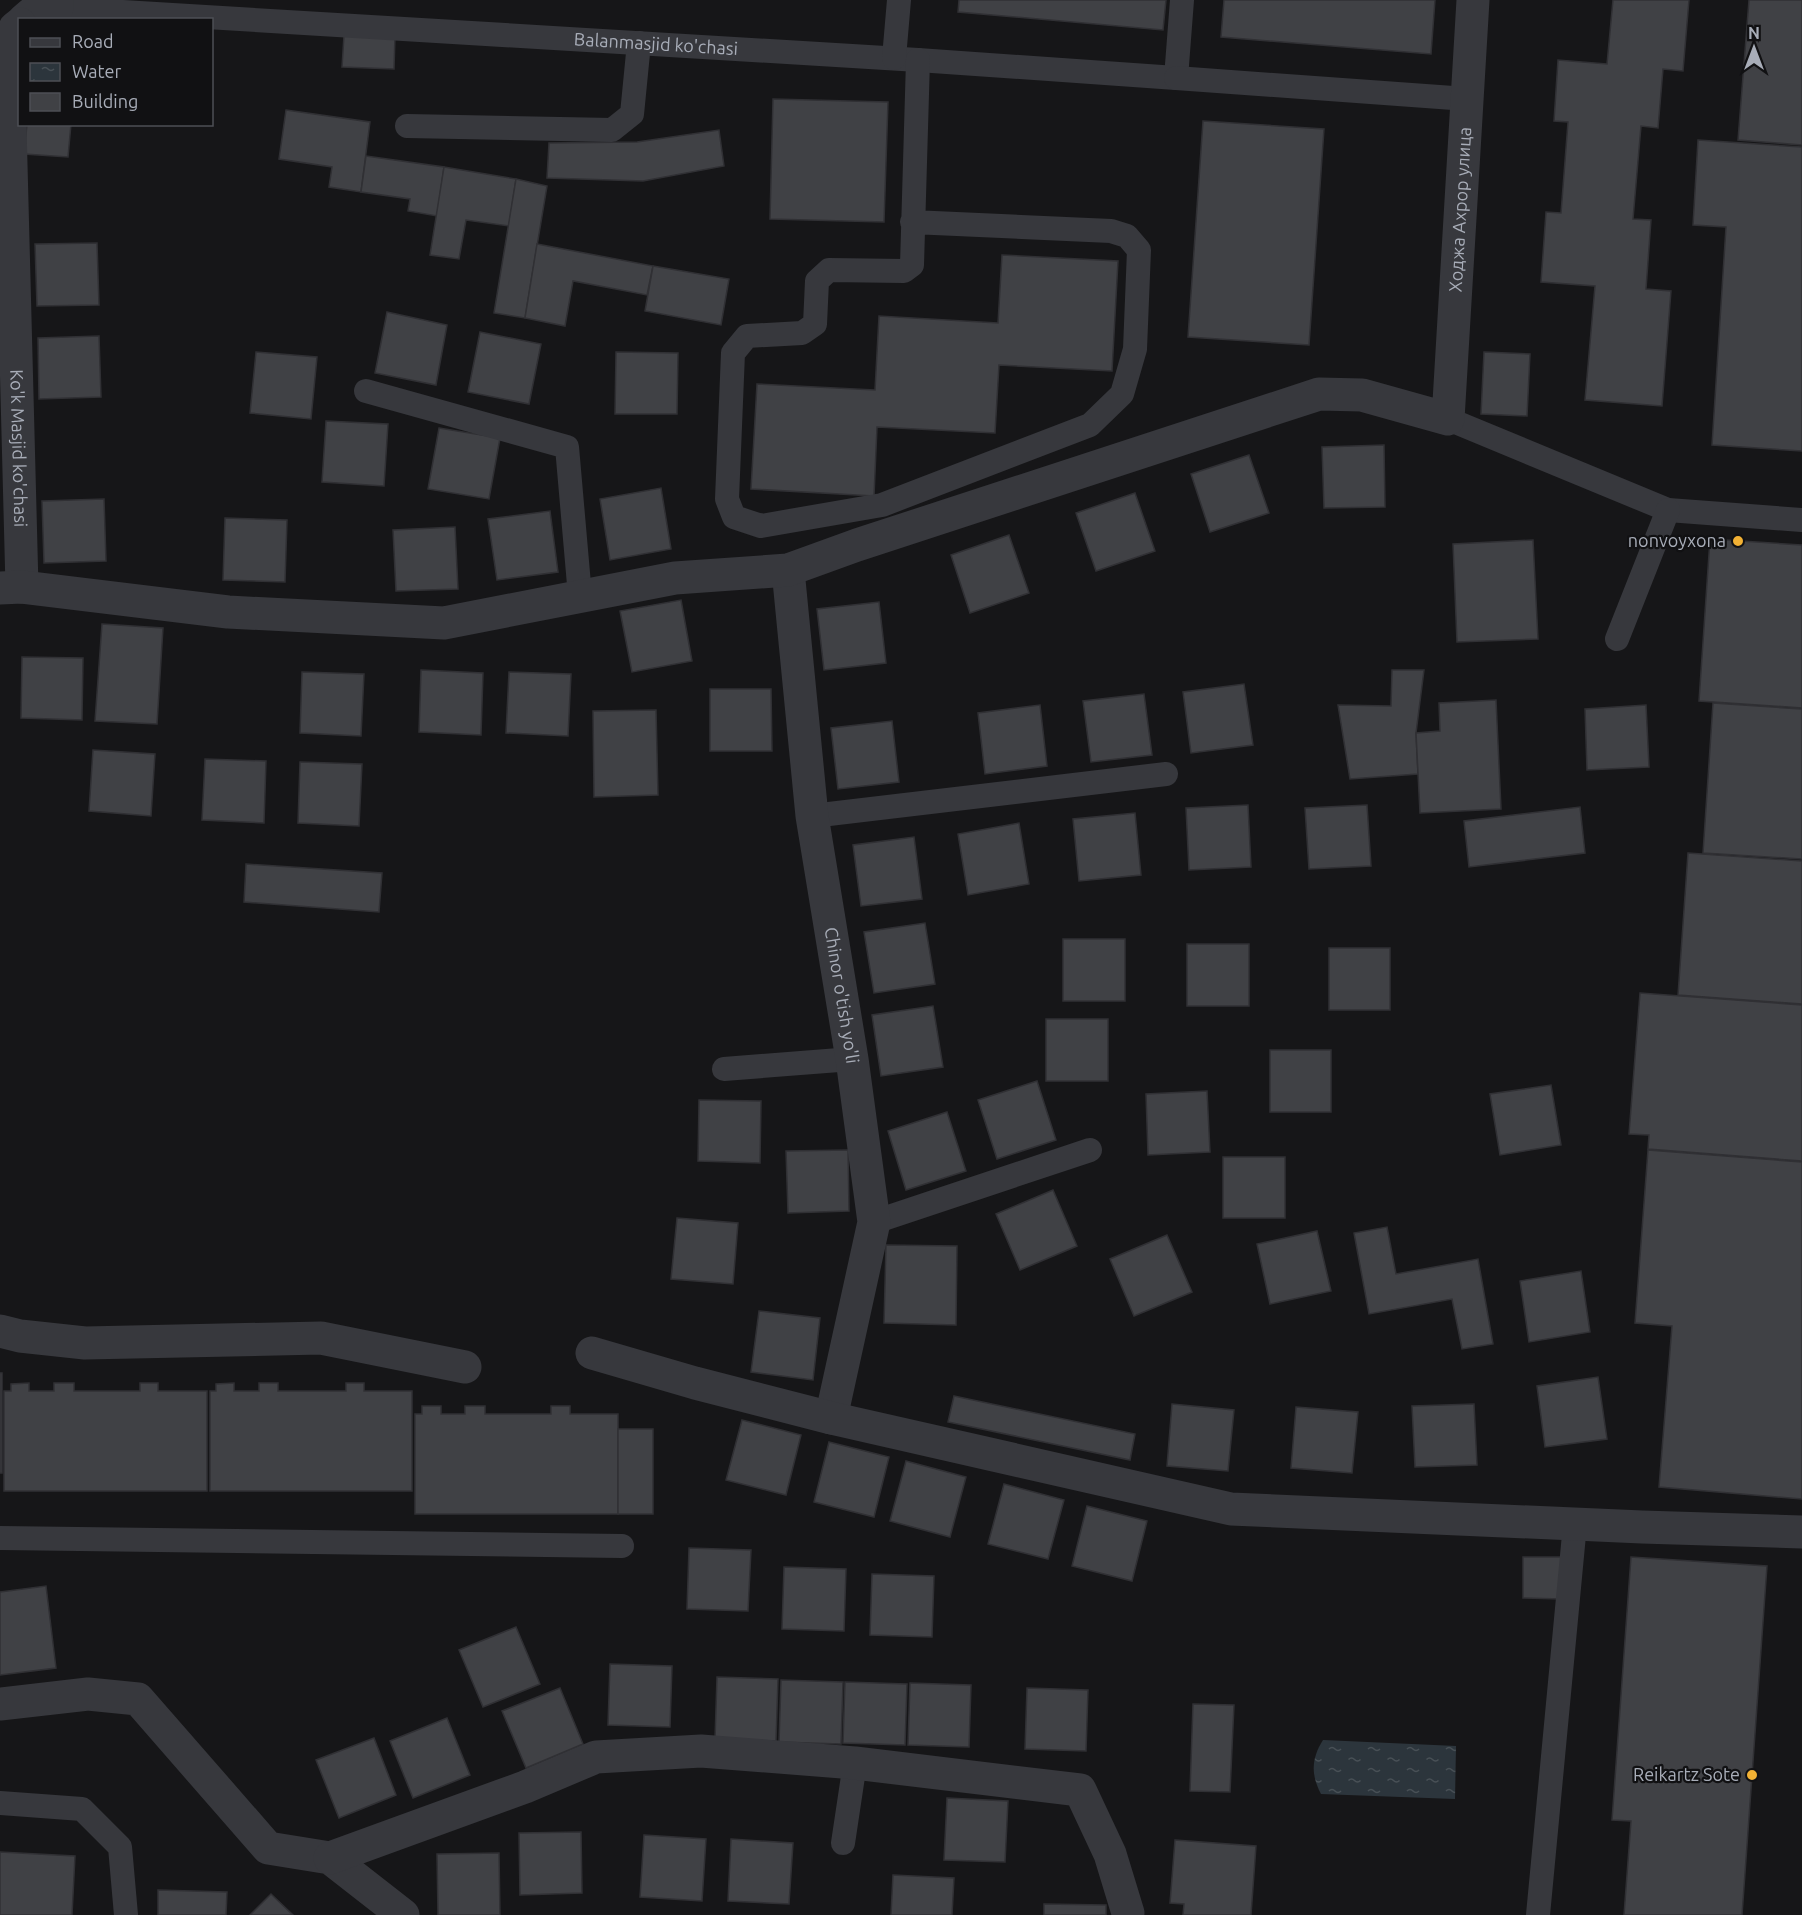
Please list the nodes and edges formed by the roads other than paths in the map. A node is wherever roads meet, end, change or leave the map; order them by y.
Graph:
1 (899, 0) edge
2 (1182, 0) edge
3 (1473, 0) edge
4 (57, 4) edge
5 (26, 18) edge
6 (18, 26) edge
7 (639, 43) junction
8 (906, 59) junction
9 (1176, 78) junction
10 (1467, 99) junction
11 (407, 126) dead end
12 (5, 152) edge
13 (912, 222) junction
14 (366, 391) dead end
15 (1448, 419) junction
16 (1668, 510) junction
17 (1802, 520) edge
18 (788, 570) junction
19 (11, 587) edge
20 (580, 596) junction
21 (1617, 639) dead end
22 (1166, 774) dead end
23 (812, 816) junction
24 (852, 1059) junction
25 (724, 1069) dead end
26 (1090, 1150) dead end
27 (874, 1222) junction
28 (0, 1331) edge
29 (592, 1353) dead end
30 (465, 1366) dead end
31 (831, 1418) junction
32 (1575, 1524) junction
33 (1802, 1532) edge
34 (0, 1538) edge
35 (622, 1546) dead end
36 (0, 1704) edge
37 (855, 1763) junction
38 (0, 1803) edge
39 (843, 1843) dead end
40 (330, 1858) junction
41 (1128, 1912) dead end
42 (126, 1915) edge
43 (403, 1915) edge
44 (1538, 1915) edge

1 - 8 lane
2 - 9 lane
3 - 10 street, Ходжа Ахрор улица
4 - 5 street
4 - 7 lane, Balanmasjid ko'chasi
6 - 12 street, Ko'k Masjid ko'chasi
7 - 8 lane, Balanmasjid ko'chasi
7 - 11 lane
8 - 9 lane, Balanmasjid ko'chasi
8 - 13 lane
9 - 10 lane, Balanmasjid ko'chasi
10 - 15 street, Ходжа Ахрор улица
12 - 19 street, Ko'k Masjid ko'chasi
13 - 13 lane
14 - 20 lane
15 - 16 lane
15 - 18 street
16 - 17 lane
16 - 21 lane
18 - 20 street
18 - 23 street, Chinor o'tish yo'li
19 - 20 street
22 - 23 lane
23 - 24 street, Chinor o'tish yo'li
24 - 25 lane
24 - 27 street, Chinor o'tish yo'li
26 - 27 lane
27 - 31 street, Chinor o'tish yo'li
28 - 30 street
29 - 31 street
31 - 32 street
32 - 33 street
32 - 44 lane
34 - 35 lane
36 - 40 street
37 - 39 lane
37 - 40 street
37 - 41 street
38 - 42 lane
40 - 43 street

